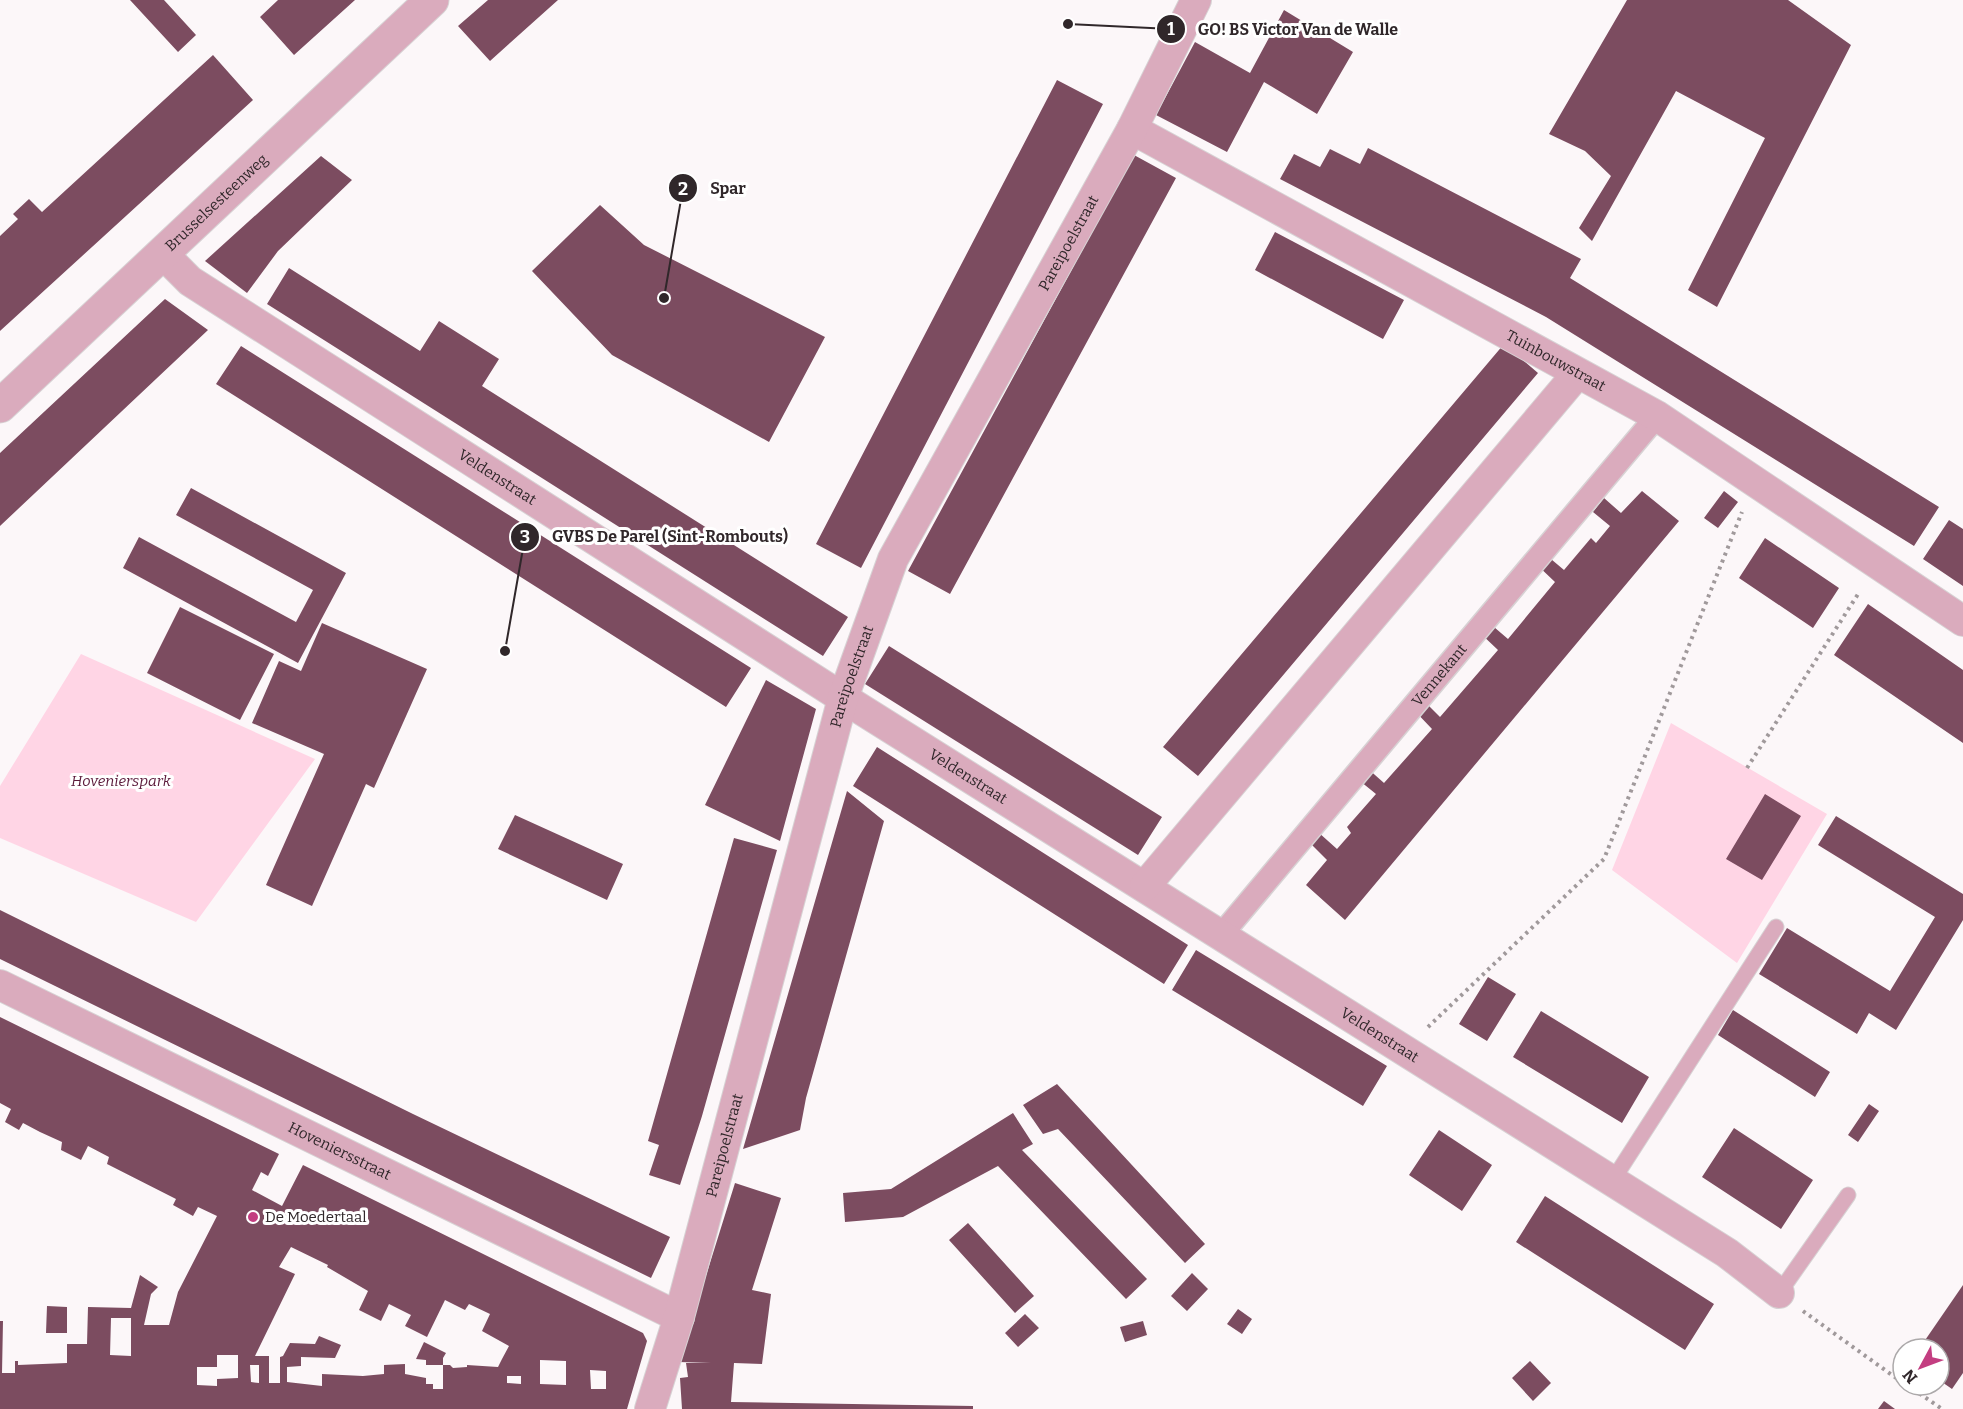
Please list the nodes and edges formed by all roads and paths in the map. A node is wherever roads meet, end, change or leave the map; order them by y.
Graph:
1 (432, 0) edge
2 (1196, 0) edge
3 (1132, 129) junction
4 (162, 253) junction
5 (1577, 374) junction
6 (0, 406) edge
7 (1657, 416) junction
8 (1754, 482) junction
9 (1877, 563) junction
10 (1963, 621) edge
11 (843, 698) junction
12 (1747, 768) dead end
13 (1145, 886) junction
14 (1776, 927) dead end
15 (1222, 934) junction
16 (0, 985) edge
17 (1403, 1050) junction
18 (1611, 1183) junction
19 (1848, 1195) dead end
20 (1779, 1293) junction
21 (679, 1317) junction
22 (1891, 1374) edge
23 (1924, 1397) edge
24 (650, 1409) edge
25 (1942, 1409) edge

1 - 4 street, Brusselsesteenweg
2 - 3 street, Pareipoelstraat
3 - 5 street, Tuinbouwstraat
3 - 11 street, Pareipoelstraat
4 - 6 street, Brusselsesteenweg
4 - 11 street, Veldenstraat
5 - 7 street, Tuinbouwstraat
5 - 13 street
7 - 8 street, Tuinbouwstraat
7 - 15 street, Vennekant
8 - 9 street, Tuinbouwstraat
8 - 17 path
9 - 10 street, Tuinbouwstraat
9 - 12 path
11 - 13 street, Veldenstraat
11 - 21 street, Pareipoelstraat
13 - 15 street, Veldenstraat
14 - 18 lane
15 - 17 street, Veldenstraat
16 - 21 street, Hoveniersstraat
17 - 18 street, Veldenstraat
18 - 20 street, Veldenstraat
19 - 20 lane
20 - 22 path
21 - 24 street, Pareipoelstraat
23 - 25 path

